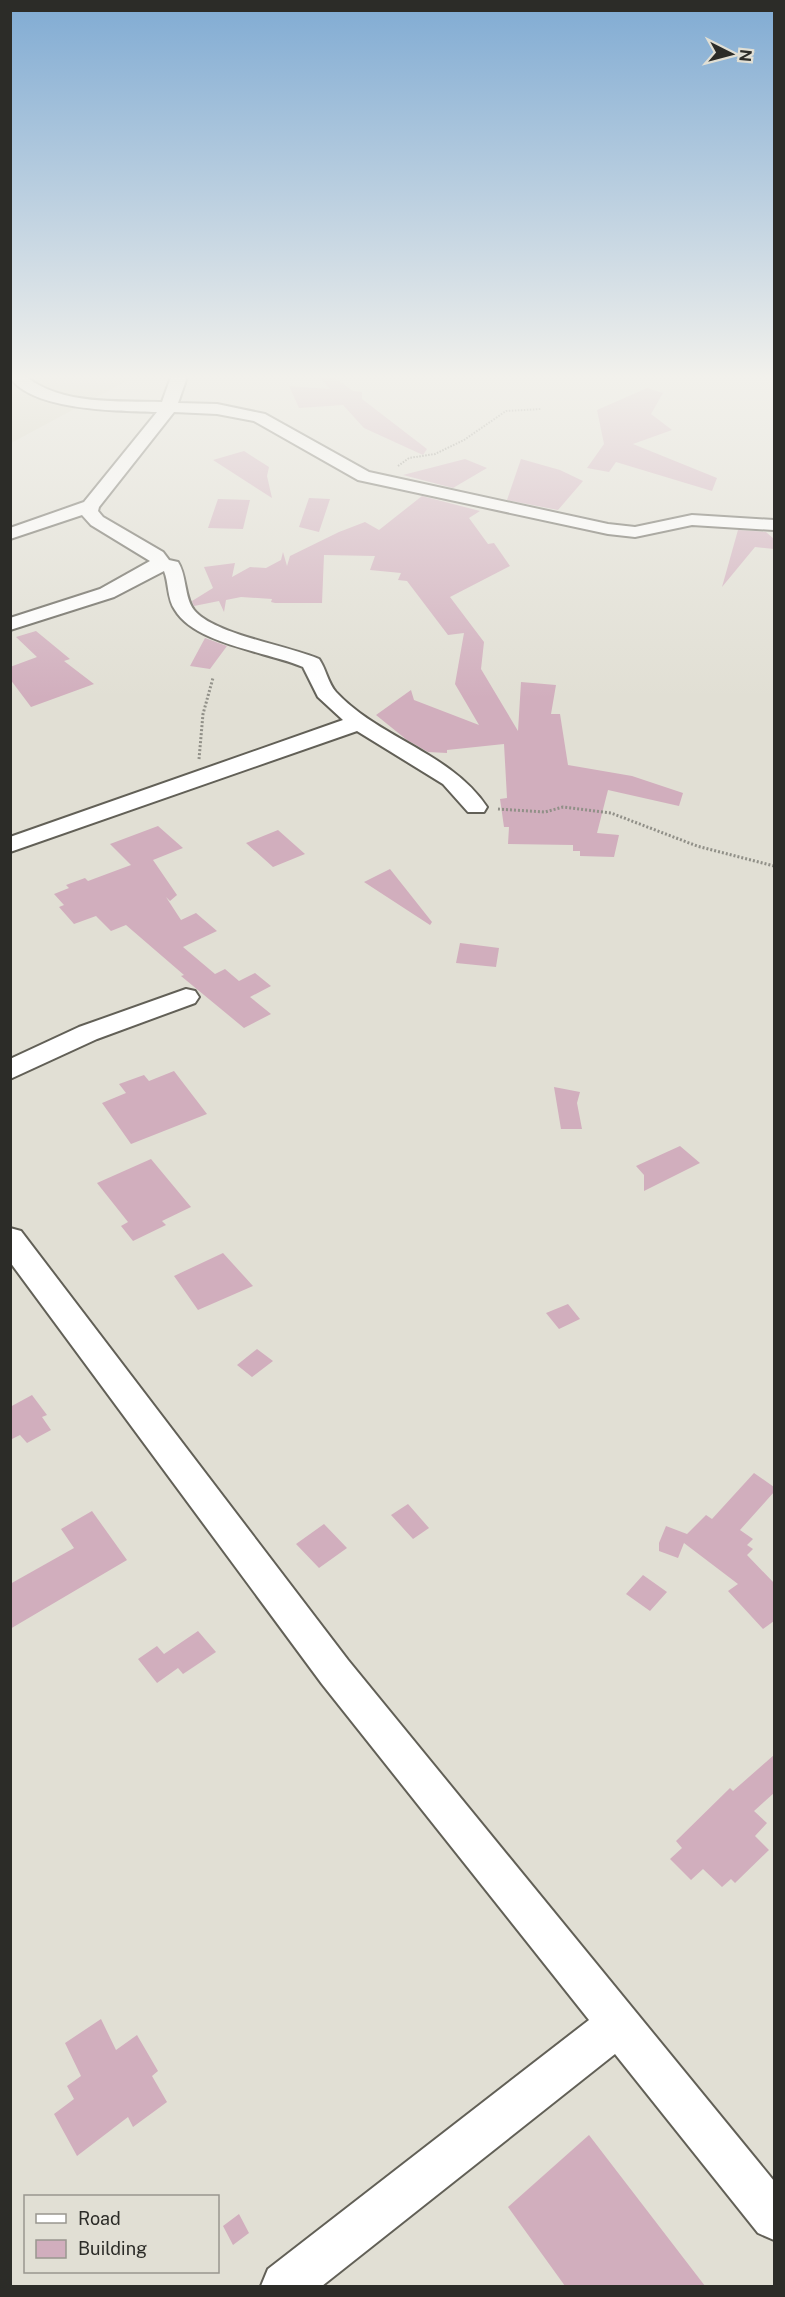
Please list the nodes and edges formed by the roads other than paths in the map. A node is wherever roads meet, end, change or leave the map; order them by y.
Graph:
1 (108, 484) edge
2 (398, 484) edge
3 (90, 506) junction
4 (774, 525) edge
5 (15, 531) edge
6 (158, 564) junction
7 (10, 624) edge
8 (360, 724) junction
9 (476, 807) road end
10 (10, 845) edge
11 (186, 997) dead end
12 (10, 1070) edge
13 (15, 1252) edge
14 (619, 2024) junction
15 (774, 2217) edge
16 (285, 2286) edge

1 - 3 street
2 - 4 street
3 - 5 street
3 - 6 street
6 - 7 street
6 - 8 street
8 - 9 street
8 - 10 street
11 - 12 street
13 - 14 street
14 - 15 street
14 - 16 street

